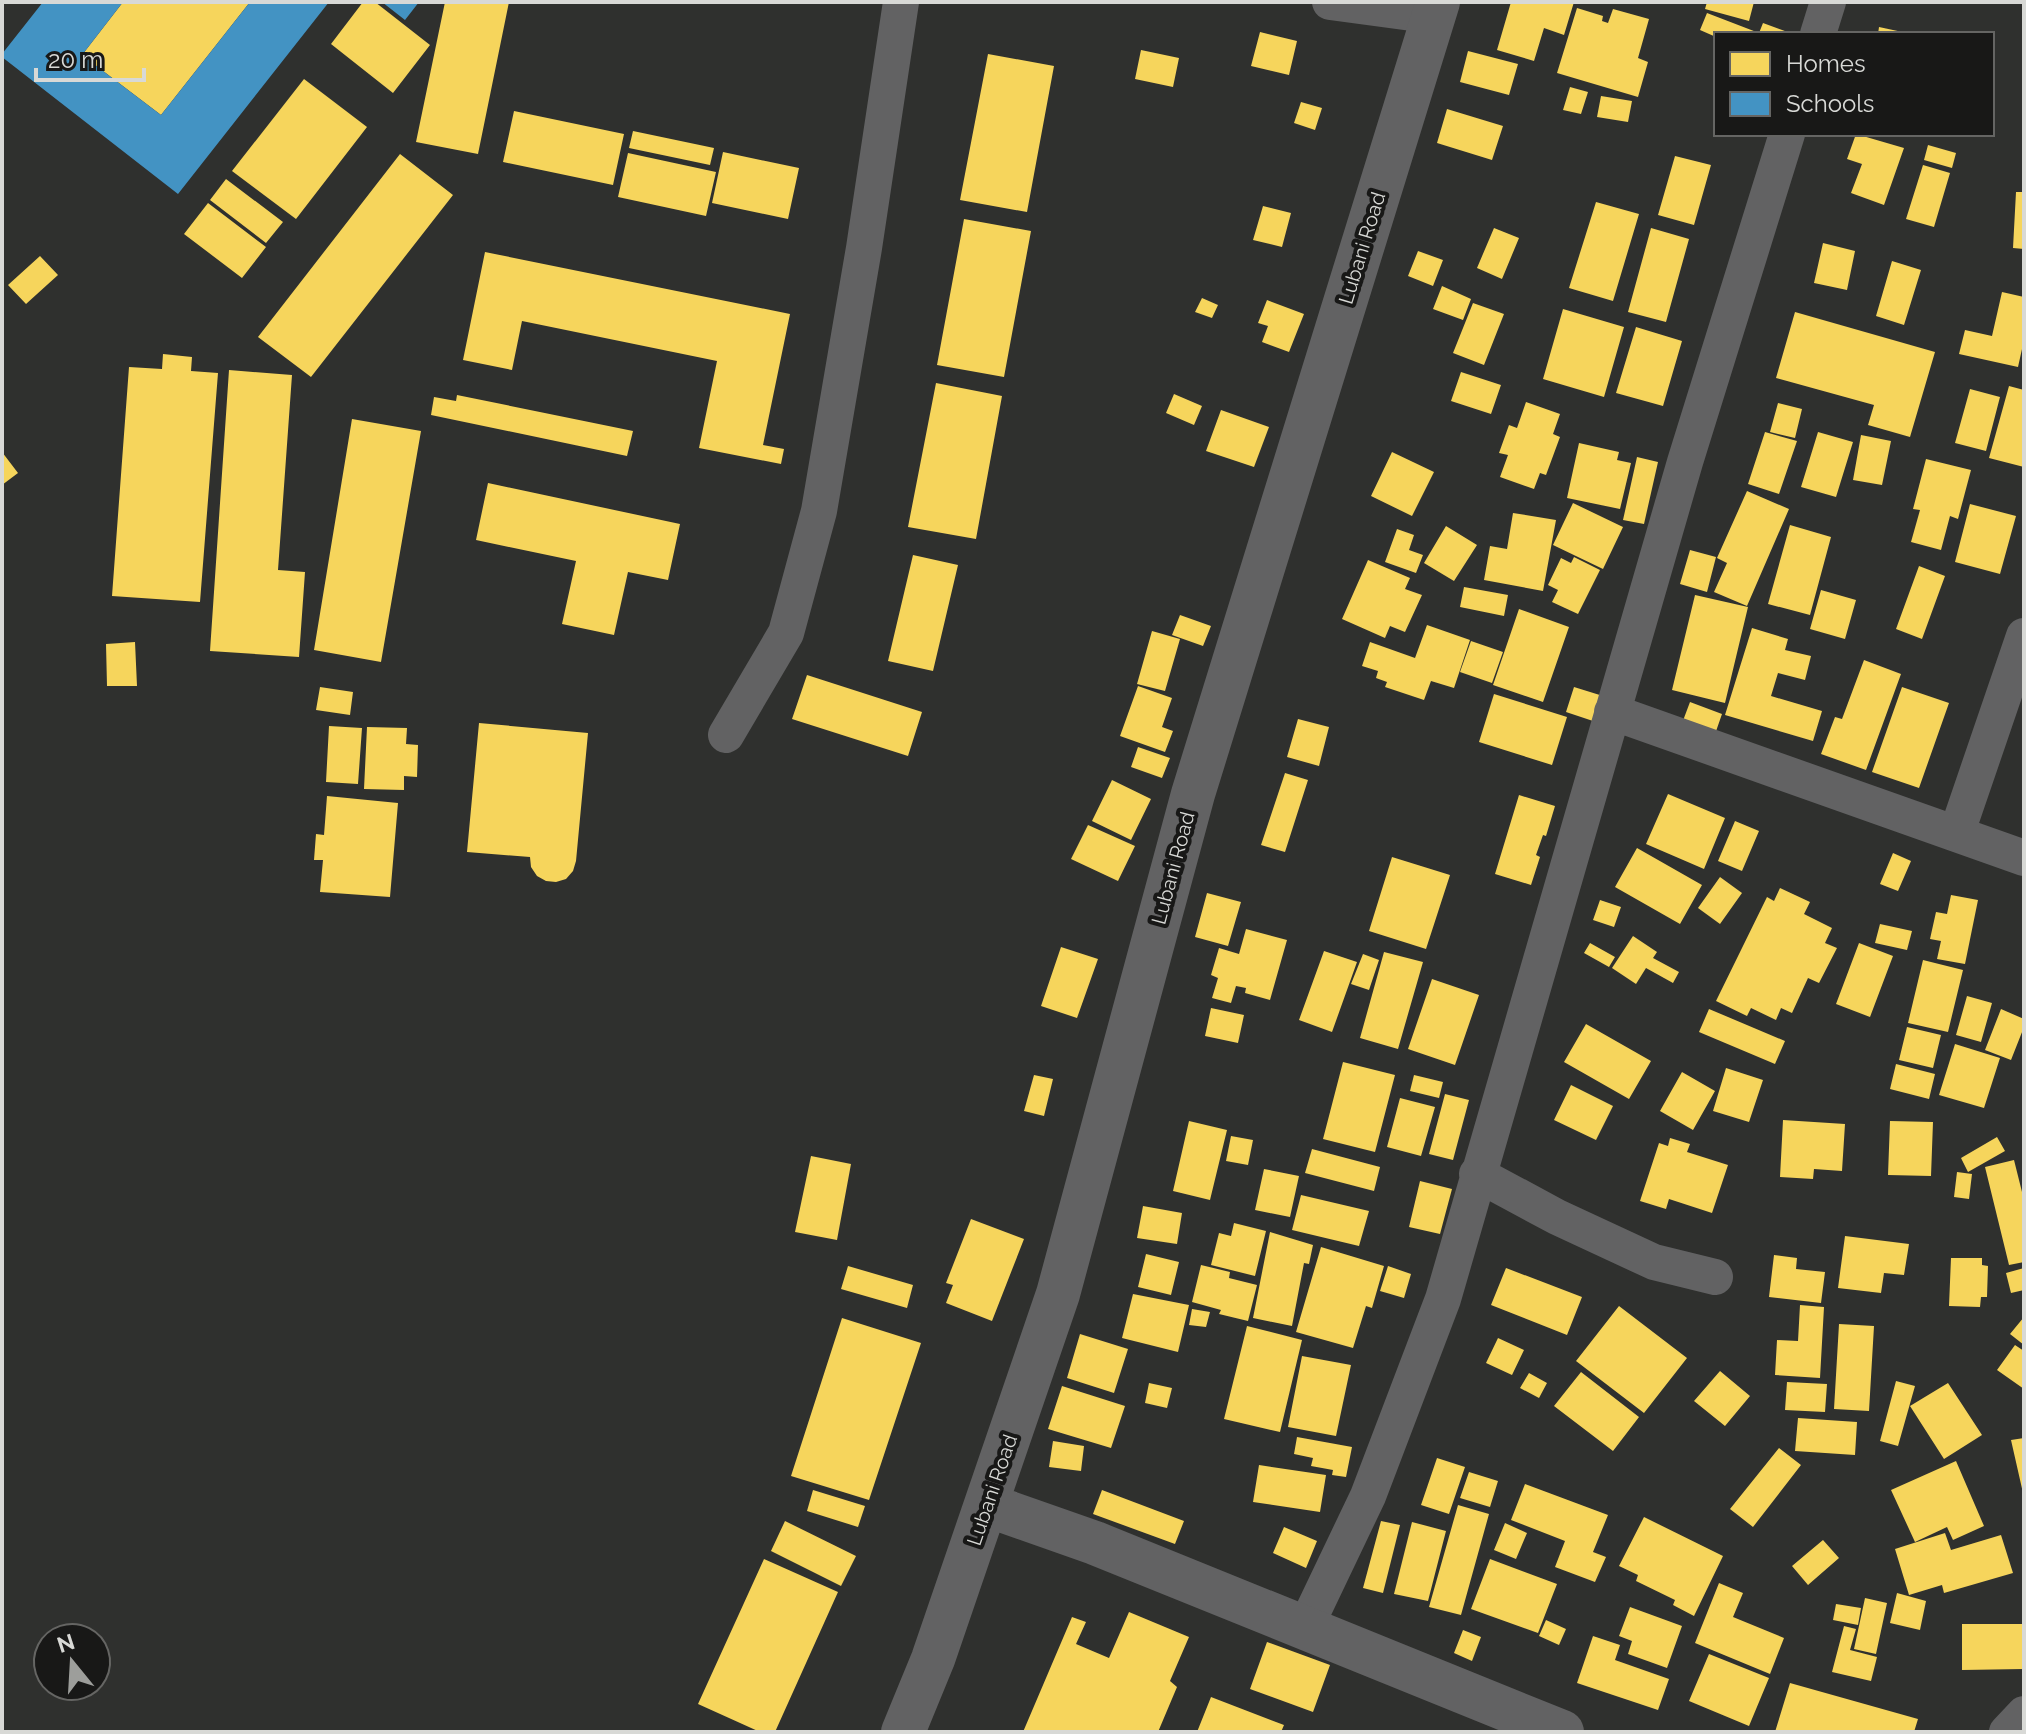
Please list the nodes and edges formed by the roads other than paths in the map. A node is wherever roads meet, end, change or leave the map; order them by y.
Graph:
1 (901, 2) edge
2 (1330, 2) edge
3 (1828, 2) edge
4 (1436, 9) edge
5 (1819, 32) edge
6 (1786, 136) edge
7 (2024, 636) edge
8 (1612, 712) junction
9 (726, 735) dead end
10 (1957, 832) junction
11 (2024, 858) edge
12 (1477, 1174) junction
13 (1715, 1277) dead end
14 (987, 1505) junction
15 (1305, 1628) junction
16 (2024, 1714) edge
17 (903, 1732) edge
18 (1562, 1732) edge
19 (2007, 1732) edge

1 - 9 street
2 - 4 street
3 - 5 street
4 - 14 street, Lubani Road
6 - 8 street
7 - 10 street
8 - 10 street
8 - 12 street
10 - 11 street
12 - 13 street
12 - 15 street
14 - 15 street
14 - 17 street, Lubani Road
15 - 18 street
16 - 19 street

